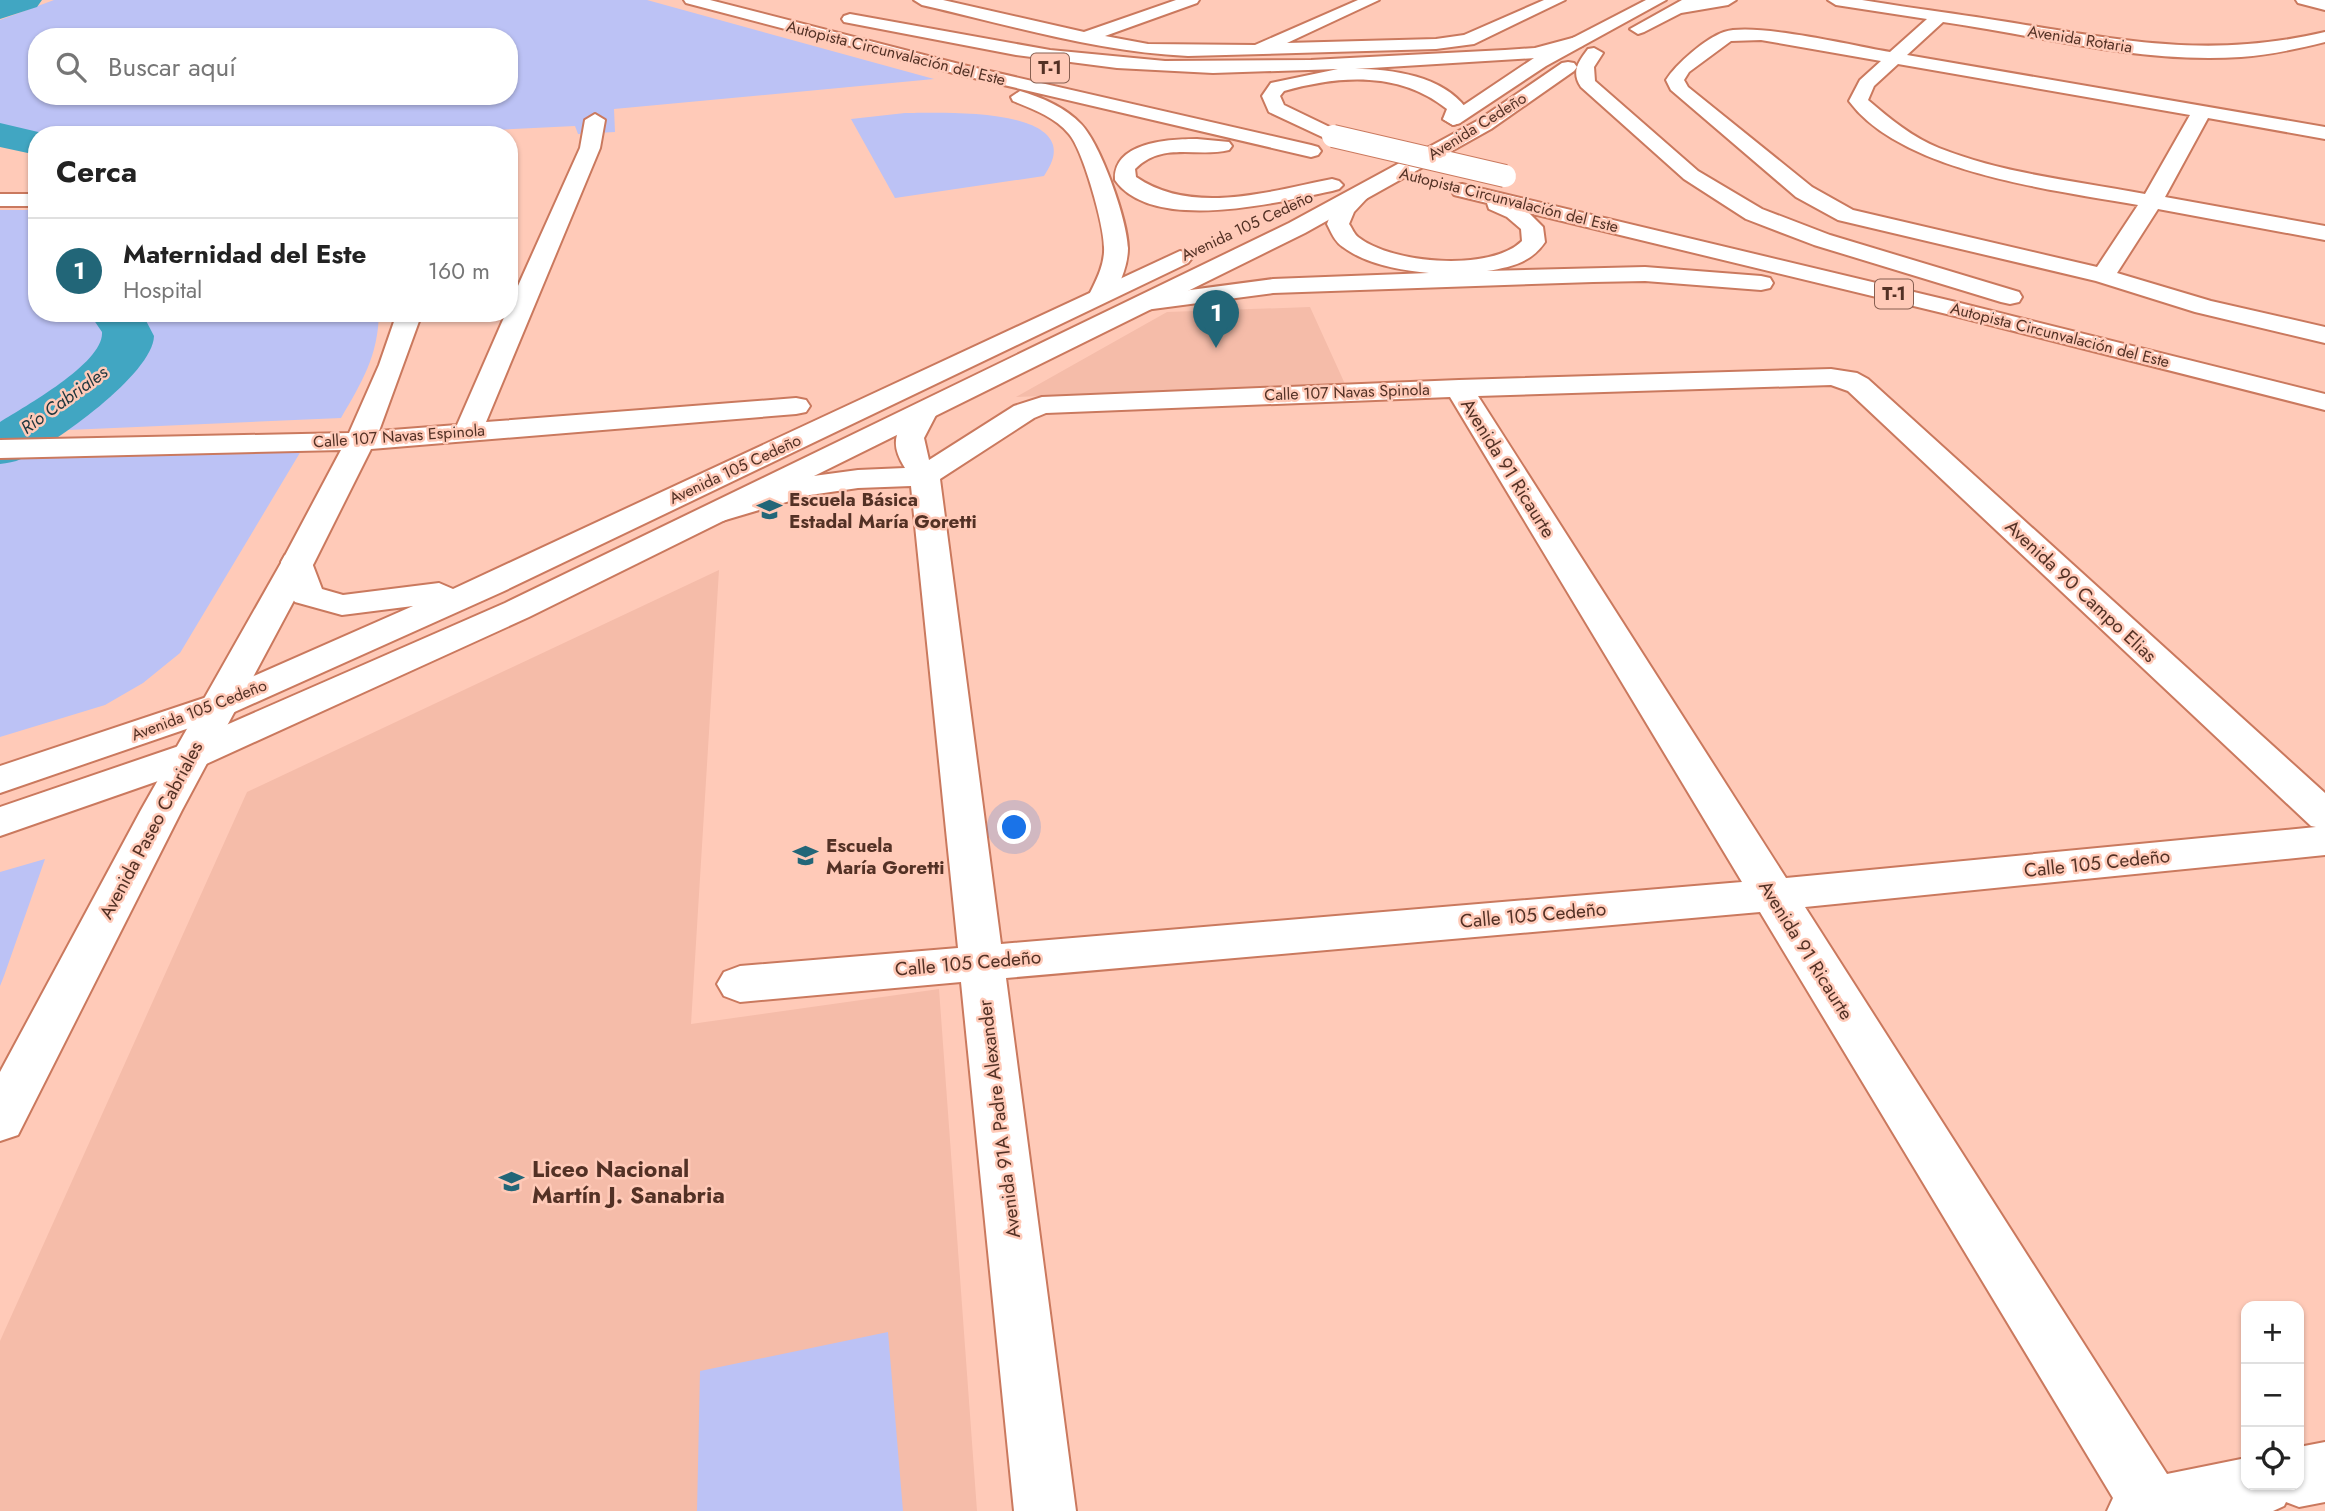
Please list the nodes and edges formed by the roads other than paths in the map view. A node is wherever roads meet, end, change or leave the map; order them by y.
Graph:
1 (692, 0) edge
2 (922, 0) edge
3 (1009, 0) edge
4 (1191, 0) edge
5 (1371, 0) edge
6 (1557, 0) edge
7 (1694, 0) edge
8 (1728, 0) edge
9 (1818, 0) edge
10 (1836, 0) edge
11 (2304, 0) edge
12 (1661, 2) edge
13 (1857, 4) junction
14 (2325, 5) edge
15 (1997, 7) dead end
16 (975, 11) junction
17 (1939, 17) junction
18 (1979, 22) junction
19 (1086, 37) junction
20 (2325, 37) edge
21 (1585, 48) junction
22 (1258, 50) junction
23 (1505, 55) junction
24 (1894, 59) junction
25 (1540, 62) junction
26 (1568, 67) junction
27 (961, 71) junction
28 (1091, 78) dead end
29 (2202, 111) junction
30 (1453, 119) junction
31 (595, 120) dead end
32 (1266, 120) dead end
33 (2325, 133) edge
34 (1333, 136) junction
35 (1311, 151) junction
36 (1531, 182) dead end
37 (1462, 190) junction
38 (1345, 191) junction
39 (0, 200) edge
40 (28, 200) edge
41 (2152, 201) junction
42 (1659, 215) dead end
43 (2325, 233) edge
44 (2103, 276) junction
45 (1102, 293) junction
46 (1145, 303) junction
47 (2032, 304) dead end
48 (1960, 310) junction
49 (518, 315) edge
50 (407, 322) edge
51 (515, 322) edge
52 (2325, 335) edge
53 (2245, 356) dead end
54 (1831, 377) joint
55 (1459, 388) junction
56 (2325, 402) edge
57 (796, 406) dead end
58 (922, 414) junction
59 (468, 431) junction
60 (360, 441) junction
61 (0, 449) edge
62 (925, 476) junction
63 (710, 516) junction
64 (297, 562) junction
65 (490, 585) junction
66 (217, 706) junction
67 (190, 757) junction
68 (0, 780) edge
69 (2325, 816) edge
70 (0, 822) edge
71 (2325, 841) edge
72 (1771, 895) junction
73 (981, 962) junction
74 (740, 984) dead end
75 (0, 1120) edge
76 (2325, 1472) edge
77 (2304, 1476) edge
78 (2241, 1490) edge
79 (2149, 1510) edge
80 (1045, 1511) edge

1 - 27 main road, Autopista Circunvalación del Este / T-1
2 - 16 main road
3 - 16 main road
4 - 19 main road
5 - 22 main road
6 - 22 main road
7 - 12 main road, Avenida Cedeño
8 - 12 main road
9 - 13 main road
10 - 13 main road, Avenida Rotaria
11 - 14 main road
12 - 21 main road, Avenida Cedeño
13 - 17 main road, Avenida Rotaria
15 - 18 main road
16 - 19 main road
17 - 18 main road, Avenida Rotaria
17 - 24 main road
18 - 20 main road, Avenida Rotaria
19 - 22 main road
21 - 23 main road
21 - 25 main road, Avenida Cedeño
21 - 26 main road, Avenida Cedeño
21 - 47 main road
23 - 25 main road
23 - 28 main road, Autopista Circunvalación del Este / T-1
24 - 29 main road
24 - 41 main road
24 - 44 main road
25 - 26 main road
25 - 30 main road, Avenida Cedeño
26 - 38 main road, Avenida Cedeño
27 - 35 main road, Autopista Circunvalación del Este / T-1
27 - 45 main road
29 - 33 main road
29 - 41 main road
30 - 34 main road
30 - 38 main road, Avenida 105 Cedeño
31 - 49 main road
32 - 34 main road, Autopista Circunvalación del Este
34 - 36 main road, Autopista Circunvalación del Este, bridge
35 - 37 main road, Autopista Circunvalación del Este / T-1
35 - 38 main road
37 - 38 main road
37 - 48 main road, Autopista Circunvalación del Este / T-1
38 - 45 main road, Avenida 105 Cedeño
38 - 46 main road, Avenida Cedeño
39 - 40 main road
41 - 43 main road
41 - 44 main road
42 - 53 main road, Autopista Circunvalación del Este / T-1
44 - 52 main road
45 - 65 main road, Avenida 105 Cedeño
46 - 48 main road
46 - 58 main road, Avenida 105 Cedeño
48 - 56 main road, Autopista Circunvalación del Este / T-1
50 - 60 main road, Avenida Paseo Cabriales
51 - 59 main road
54 - 55 main road, Calle 107 Navas Spinola
54 - 69 main road, Avenida 90 Campo Elias
55 - 62 main road, Calle 107 Navas Spinola
55 - 72 main road, Avenida 91 Ricaurte
57 - 59 main road, Calle 107 Navas Espinola
58 - 62 main road
58 - 63 main road, Avenida 105 Cedeño
59 - 60 main road, Calle 107 Navas Espinola
60 - 61 main road, Calle 107 Navas Espinola
60 - 64 main road, Avenida Paseo Cabriales
62 - 63 main road
62 - 73 main road, Avenida 91A Padre Alexander
63 - 67 main road, Avenida 105 Cedeño
64 - 65 main road
64 - 66 main road, Avenida Paseo Cabriales
65 - 66 main road, Avenida 105 Cedeño
66 - 67 main road, Avenida Paseo Cabriales
66 - 68 main road, Avenida 105 Cedeño
67 - 70 main road, Avenida 105 Cedeño
67 - 75 main road, Avenida Paseo Cabriales
71 - 72 main road, Calle 105 Cedeño
72 - 73 main road, Calle 105 Cedeño
72 - 79 main road, Avenida 91 Ricaurte
73 - 74 main road, Calle 105 Cedeño
73 - 80 main road, Avenida 91A Padre Alexander
76 - 77 main road
78 - 79 main road

